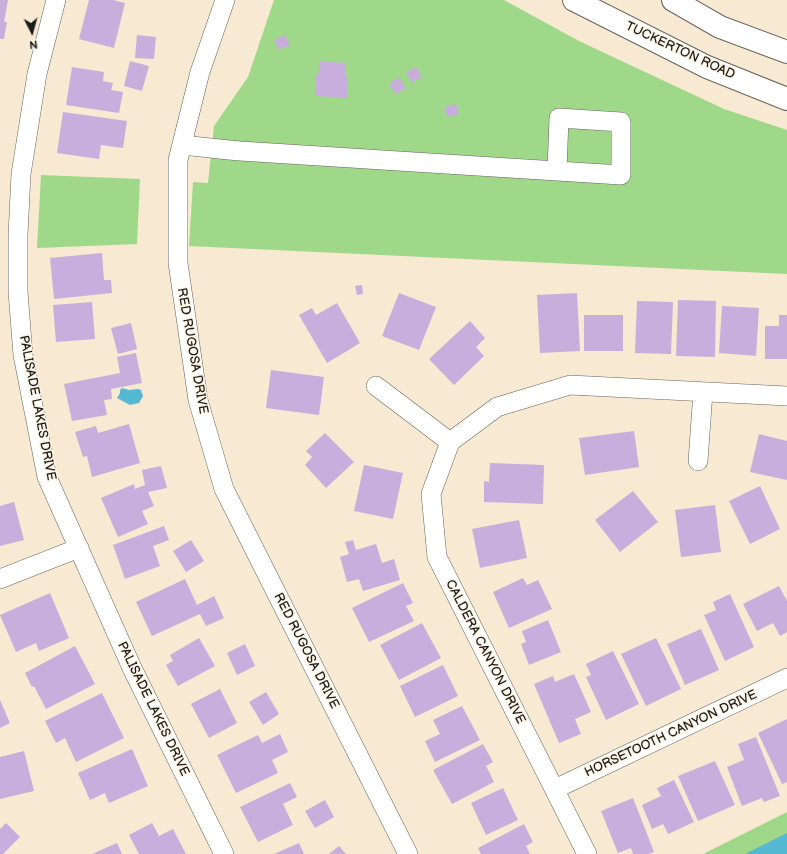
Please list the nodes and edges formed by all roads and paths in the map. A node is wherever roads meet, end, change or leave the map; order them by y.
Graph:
1 (56, 0) edge
2 (225, 0) edge
3 (574, 0) edge
4 (673, 0) edge
5 (787, 52) edge
6 (787, 99) edge
7 (182, 145) junction
8 (557, 171) dead end
9 (376, 386) dead end
10 (703, 392) junction
11 (787, 396) edge
12 (450, 442) junction
13 (698, 461) dead end
14 (79, 548) junction
15 (0, 578) edge
16 (787, 678) edge
17 (554, 789) junction
18 (224, 854) edge
19 (408, 854) edge
20 (587, 854) edge

1 - 14 street, PALISADE LAKES DRIVE
2 - 7 street, RED RUGOSA DRIVE
3 - 6 main road, TUCKERTON ROAD
4 - 5 main road
7 - 8 street
7 - 19 street, RED RUGOSA DRIVE
9 - 12 street
10 - 11 street
10 - 12 street
10 - 13 street
12 - 17 street, CALDERA CANYON DRIVE
14 - 15 street
14 - 18 street, PALISADE LAKES DRIVE
16 - 17 street, HORSETOOTH CANYON DRIVE
17 - 20 street, CALDERA CANYON DRIVE

